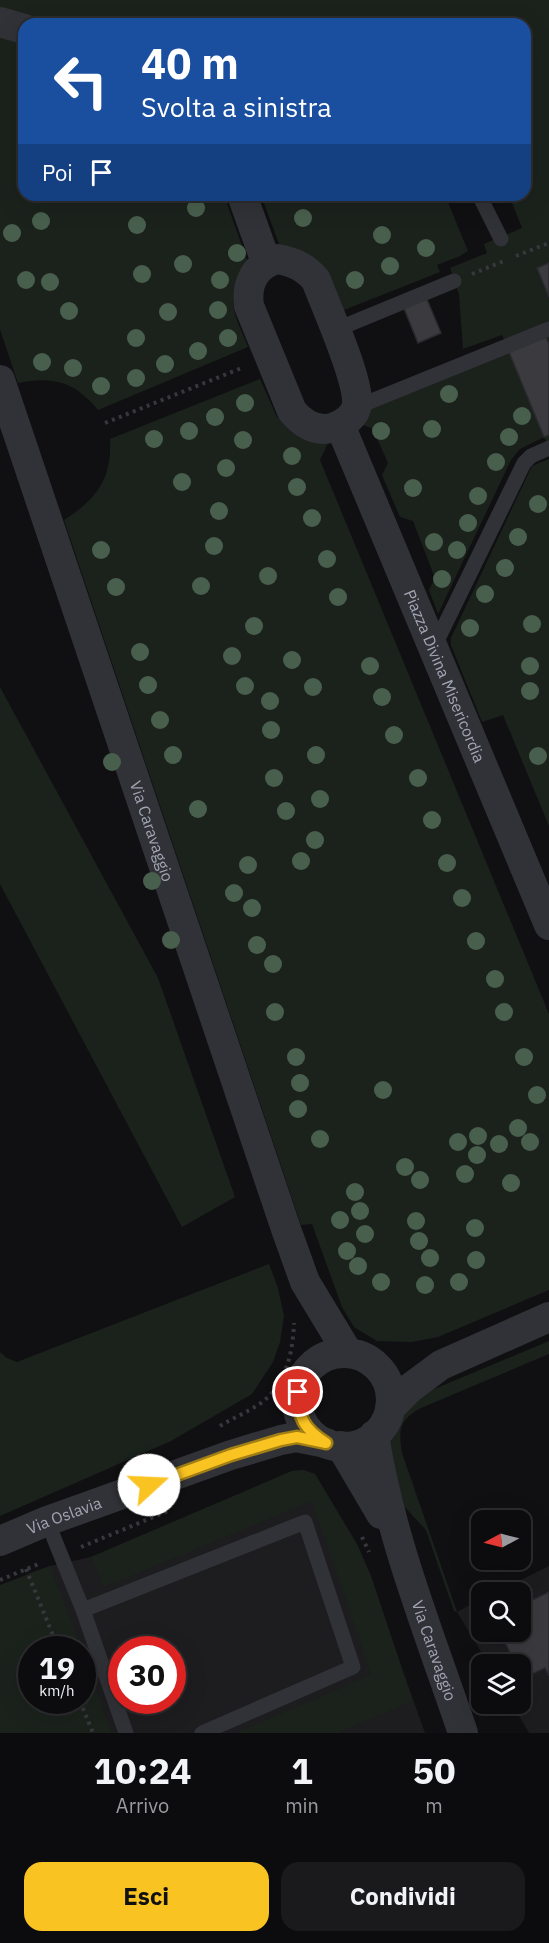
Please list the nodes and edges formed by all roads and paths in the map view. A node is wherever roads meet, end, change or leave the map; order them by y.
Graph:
1 (0, 22) edge
2 (18, 27) edge
3 (244, 201) edge
4 (482, 201) edge
5 (501, 239) dead end
6 (266, 262) junction
7 (454, 281) dead end
8 (549, 329) edge
9 (335, 330) junction
10 (270, 357) junction
11 (0, 380) edge
12 (349, 414) junction
13 (105, 423) dead end
14 (549, 448) edge
15 (434, 647) junction
16 (549, 925) edge
17 (305, 1282) junction
18 (295, 1315) dead end
19 (549, 1317) edge
20 (348, 1353) junction
21 (313, 1364) junction
22 (441, 1365) junction
23 (377, 1367) junction
24 (298, 1392) junction
25 (390, 1408) junction
26 (374, 1436) junction
27 (333, 1445) junction
28 (231, 1455) junction
29 (177, 1507) dead end
30 (47, 1521) junction
31 (360, 1535) dead end
32 (0, 1541) edge
33 (60, 1553) junction
34 (370, 1554) dead end
35 (406, 1568) junction
36 (26, 1569) junction
37 (0, 1580) edge
38 (83, 1610) junction
39 (53, 1636) edge
40 (85, 1714) edge
41 (93, 1733) edge
42 (126, 1733) edge
43 (202, 1733) edge
44 (463, 1733) edge

1 - 2 street
3 - 6 street
4 - 5 lane
6 - 9 street, Piazza Divina Misericordia
6 - 10 street
7 - 9 lane
8 - 12 lane
9 - 12 street, Piazza Divina Misericordia
10 - 12 street
10 - 13 path
11 - 17 street, Via Caravaggio
12 - 15 street, Piazza Divina Misericordia
14 - 15 lane
15 - 16 street, Piazza Divina Misericordia
17 - 20 street, Via Caravaggio
17 - 21 street, Via Caravaggio
18 - 28 path
19 - 22 street
20 - 21 street
20 - 23 street
21 - 24 street
22 - 23 street
22 - 25 street
23 - 25 street
24 - 27 street
24 - 28 street, Via Oslavia
25 - 26 street
26 - 27 street
26 - 35 street, Via Caravaggio
27 - 28 street, Via Oslavia
27 - 35 street, Via Caravaggio
28 - 30 street, Via Oslavia
29 - 33 path
30 - 32 street, Via Oslavia
30 - 33 lane
31 - 34 path
33 - 36 path
33 - 38 lane
35 - 44 street, Via Caravaggio
36 - 37 path
36 - 39 path
38 - 42 lane
38 - 43 lane
40 - 41 path

